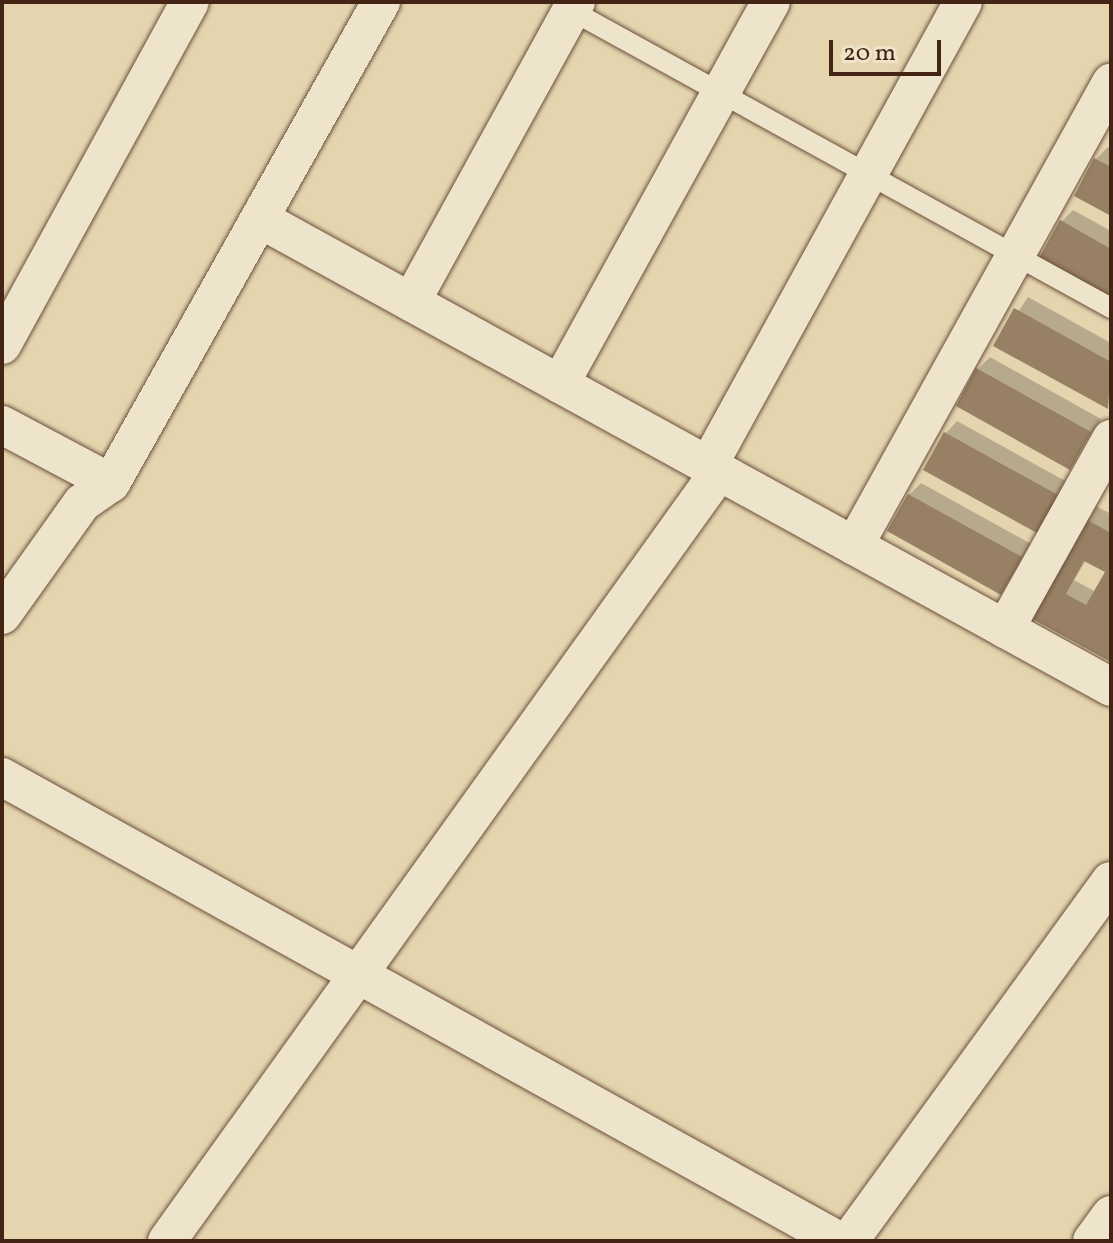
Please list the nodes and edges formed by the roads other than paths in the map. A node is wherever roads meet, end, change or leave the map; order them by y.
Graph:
1 (190, 2) edge
2 (381, 2) edge
3 (771, 2) edge
4 (963, 2) edge
5 (568, 5) edge
6 (1111, 83) edge
7 (721, 93) junction
8 (868, 175) junction
9 (260, 219) junction
10 (1015, 255) junction
11 (411, 302) junction
12 (1111, 308) edge
13 (2, 345) edge
14 (560, 384) junction
15 (2, 425) edge
16 (1111, 439) edge
17 (714, 469) junction
18 (111, 483) junction
19 (854, 546) junction
20 (2, 615) edge
21 (1005, 629) junction
22 (1111, 687) edge
23 (2, 777) edge
24 (1111, 881) edge
25 (358, 974) junction
26 (1111, 1215) edge
27 (167, 1241) edge
28 (839, 1241) edge
29 (849, 1241) edge
30 (1092, 1241) edge

1 - 13 street
2 - 9 street
3 - 7 street
4 - 8 street
5 - 7 lane
5 - 11 street
6 - 10 street
7 - 8 lane
7 - 14 street
8 - 10 lane
8 - 17 street
9 - 11 street
9 - 18 street
10 - 12 lane
10 - 19 street
11 - 14 street
14 - 17 street
15 - 18 street
16 - 21 street
17 - 19 street
17 - 25 street
18 - 20 street
19 - 21 street
21 - 22 street
23 - 25 street
24 - 29 street
25 - 27 street
25 - 28 street
26 - 30 street

